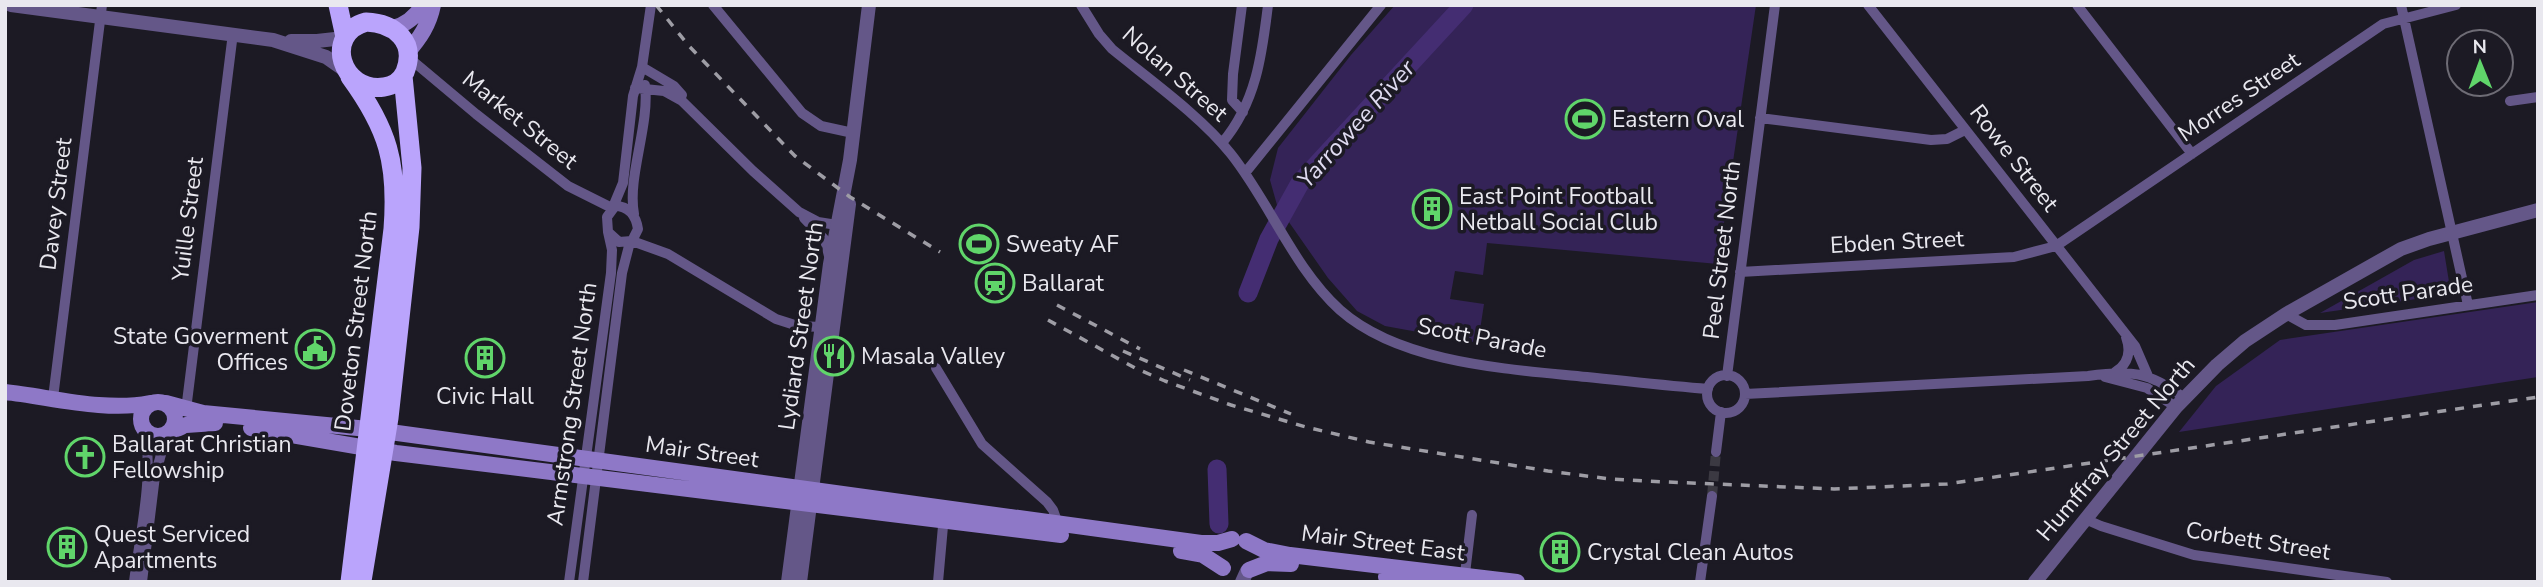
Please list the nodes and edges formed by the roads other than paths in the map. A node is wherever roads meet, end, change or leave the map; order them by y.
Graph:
1 (11, 5) edge
2 (368, 5) edge
3 (423, 5) edge
4 (433, 5) edge
5 (651, 5) edge
6 (713, 5) edge
7 (869, 5) edge
8 (1081, 5) edge
9 (1242, 5) edge
10 (1268, 5) edge
11 (1381, 5) edge
12 (1775, 5) edge
13 (1868, 5) edge
14 (2077, 5) edge
15 (2401, 5) edge
16 (2456, 5) edge
17 (337, 6) edge
18 (101, 11) edge
19 (2404, 17) junction
20 (389, 26) junction
21 (233, 33) junction
22 (344, 37) junction
23 (273, 40) junction
24 (406, 62) junction
25 (642, 66) junction
26 (348, 74) junction
27 (640, 89) junction
28 (2538, 97) edge
29 (2510, 101) dead end
30 (690, 108) junction
31 (1243, 112) junction
32 (1760, 118) junction
33 (1965, 130) junction
34 (853, 133) junction
35 (1222, 143) junction
36 (2192, 154) junction
37 (1245, 173) junction
38 (792, 206) junction
39 (612, 208) junction
40 (2538, 210) edge
41 (634, 214) junction
42 (842, 226) junction
43 (608, 232) junction
44 (2451, 232) junction
45 (631, 241) junction
46 (2056, 246) junction
47 (830, 264) junction
48 (1740, 272) junction
49 (2538, 295) edge
50 (2468, 306) junction
51 (2286, 314) junction
52 (827, 328) junction
53 (2126, 337) junction
54 (936, 368) dead end
55 (2115, 372) junction
56 (1727, 376) junction
57 (2088, 376) junction
58 (2148, 376) junction
59 (596, 389) junction
60 (1708, 389) junction
61 (608, 391) junction
62 (5, 392) edge
63 (1745, 394) junction
64 (53, 398) junction
65 (2180, 402) junction
66 (158, 403) junction
67 (109, 405) junction
68 (186, 410) junction
69 (1721, 412) junction
70 (142, 427) junction
71 (377, 430) junction
72 (168, 433) junction
73 (374, 450) junction
74 (1716, 452) tunnel mouth
75 (593, 460) junction
76 (590, 478) junction
77 (1712, 496) tunnel mouth
78 (805, 497) junction
79 (944, 514) junction
80 (1472, 515) dead end
81 (2085, 519) junction
82 (1058, 524) junction
83 (1239, 540) junction
84 (1224, 572) edge
85 (1246, 574) edge
86 (1465, 579) edge
87 (134, 582) edge
88 (142, 582) edge
89 (350, 582) edge
90 (362, 582) edge
91 (569, 582) edge
92 (583, 582) edge
93 (788, 582) edge
94 (800, 582) edge
95 (938, 582) edge
96 (1419, 582) edge
97 (1517, 582) edge
98 (1700, 582) edge
99 (2035, 582) edge
100 (2387, 582) edge

1 - 18 street
2 - 20 highway
3 - 20 main road
4 - 24 main road
5 - 25 street
6 - 34 street
7 - 34 street, Lydiard Street North
8 - 35 street, Nolan Street
9 - 31 street
10 - 31 street
11 - 37 street
12 - 32 street, Peel Street North
13 - 33 street, Rowe Street
14 - 36 street
15 - 19 street
16 - 19 street, Morres Street
17 - 22 highway
18 - 21 street
18 - 64 street, Davey Street
19 - 36 street, Morres Street
19 - 44 street
20 - 22 highway
20 - 24 highway
21 - 23 street
21 - 68 street, Yuille Street
22 - 23 street
22 - 26 highway
23 - 26 street
24 - 26 highway
24 - 39 street, Market Street
24 - 71 highway, Doveton Street North
25 - 27 street
25 - 30 street
26 - 71 highway, Doveton Street North
27 - 30 street
27 - 39 street
27 - 41 street
28 - 29 street
30 - 38 street
31 - 35 street
32 - 33 street
32 - 48 street, Peel Street North
33 - 46 street, Rowe Street
34 - 42 street, Lydiard Street North
35 - 37 street, Nolan Street
36 - 46 street, Morres Street
37 - 60 street, Scott Parade
38 - 42 street
38 - 47 street
39 - 41 street
39 - 43 street
40 - 44 street, Humffray Street North
41 - 45 street
42 - 47 street, Lydiard Street North
42 - 52 street, Lydiard Street North
43 - 45 street
43 - 59 street, Armstrong Street North
44 - 50 street
44 - 51 street, Humffray Street North
45 - 52 street
45 - 61 street, Armstrong Street North
46 - 48 street, Ebden Street
46 - 53 street, Rowe Street
47 - 52 street, Lydiard Street North
48 - 56 street, Peel Street North
49 - 50 street, Scott Parade
50 - 51 street, Scott Parade
51 - 65 street, Humffray Street North
52 - 78 street, Lydiard Street North
53 - 55 street
53 - 58 street, Rowe Street
54 - 82 street
55 - 57 street
55 - 58 street
56 - 60 street
56 - 63 street
57 - 63 street
57 - 65 street
58 - 65 street
59 - 61 street
59 - 75 street, Armstrong Street North
60 - 69 street
61 - 75 street, Armstrong Street North
62 - 64 main road, Mair Street
63 - 69 street
64 - 67 main road, Mair Street
65 - 81 street, Humffray Street North
66 - 67 main road, Mair Street
66 - 68 main road, Mair Street
66 - 70 main road
66 - 72 main road
67 - 70 main road, Mair Street
68 - 71 main road, Mair Street
69 - 74 street
70 - 72 main road
70 - 87 street
71 - 73 highway, Doveton Street North
71 - 75 main road, Mair Street
72 - 73 main road, Mair Street
72 - 88 street
73 - 76 main road, Mair Street
73 - 89 highway, Doveton Street North
73 - 90 highway, Doveton Street North
75 - 76 street, Armstrong Street North
75 - 78 main road, Mair Street
76 - 78 main road, Mair Street
76 - 91 street, Armstrong Street North
76 - 92 street, Armstrong Street North
77 - 98 street
78 - 79 main road, Mair Street
78 - 93 street, Lydiard Street North
78 - 94 street, Lydiard Street North
79 - 82 main road, Mair Street
79 - 84 main road, Mair Street
79 - 95 street
80 - 86 street
81 - 99 street, Humffray Street North
81 - 100 street, Corbett Street
82 - 83 main road, Mair Street
83 - 84 main road
83 - 85 main road
83 - 86 main road, Mair Street East
84 - 85 main road
85 - 96 main road, Mair Street East
86 - 97 main road, Mair Street East

